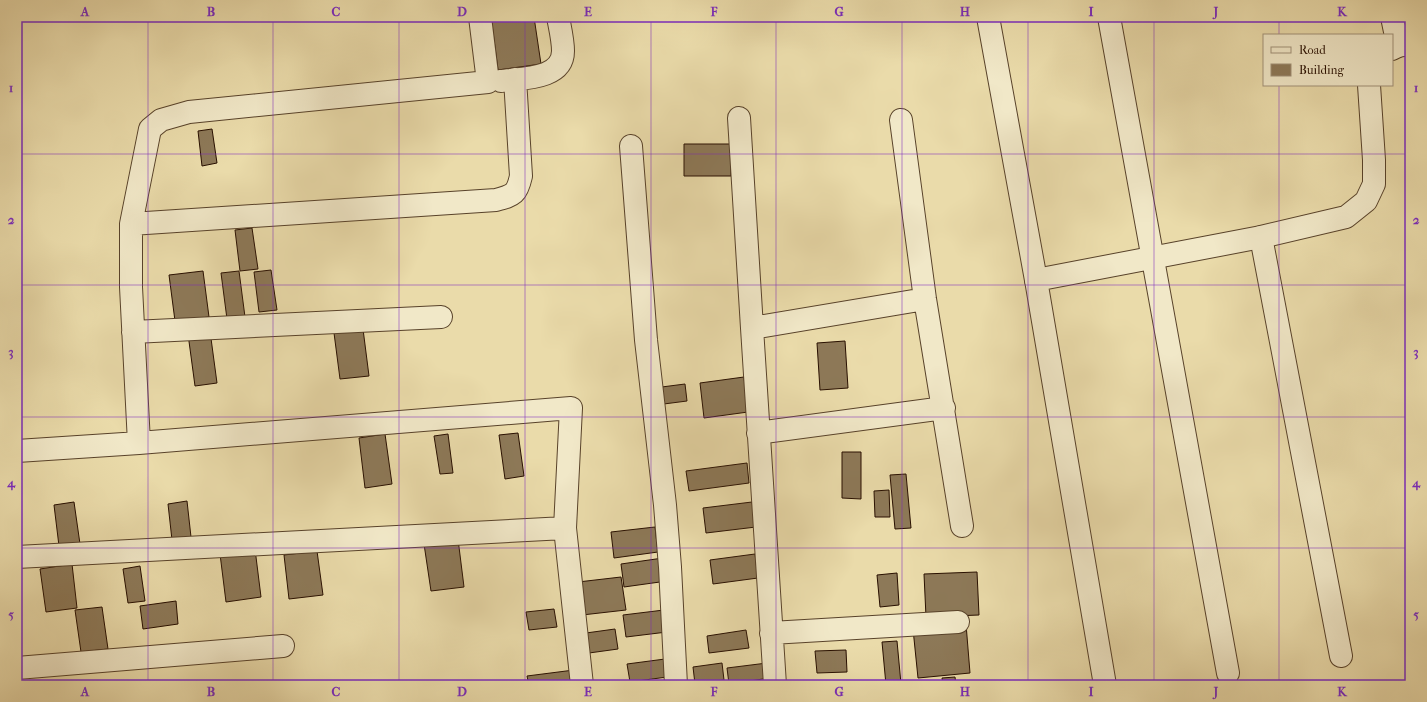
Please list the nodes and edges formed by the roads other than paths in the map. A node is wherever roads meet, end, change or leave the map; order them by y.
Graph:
1 (480, 17) edge
2 (558, 17) edge
3 (988, 17) edge
4 (1109, 17) edge
5 (1392, 17) edge
6 (1400, 46) edge
7 (515, 79) junction
8 (488, 82) junction
9 (1369, 86) edge
10 (739, 118) dead end
11 (901, 120) dead end
12 (631, 146) dead end
13 (131, 224) junction
14 (1261, 238) junction
15 (1152, 258) junction
16 (1036, 280) junction
17 (925, 299) junction
18 (441, 317) dead end
19 (752, 328) junction
20 (134, 332) junction
21 (944, 408) junction
22 (758, 433) junction
23 (139, 443) junction
24 (17, 451) edge
25 (962, 526) dead end
26 (565, 528) junction
27 (17, 557) edge
28 (958, 622) dead end
29 (771, 633) junction
30 (283, 646) dead end
31 (1341, 656) dead end
32 (17, 668) edge
33 (1228, 673) dead end
34 (582, 685) edge
35 (676, 685) edge
36 (775, 685) edge
37 (1105, 685) edge

1 - 8 street
2 - 7 street
3 - 16 street
4 - 15 street
5 - 6 street
7 - 8 street
7 - 13 street
8 - 13 street
9 - 14 street
10 - 19 street
11 - 17 street
12 - 35 street
13 - 20 street
14 - 15 street
14 - 31 street
15 - 16 street
15 - 33 street
16 - 37 street
17 - 19 street
17 - 21 street
18 - 20 street
19 - 22 street
20 - 23 street
21 - 22 street
21 - 25 street
22 - 29 street
23 - 24 street
23 - 26 street
26 - 27 street
26 - 34 street
28 - 29 street
29 - 36 street
30 - 32 street

